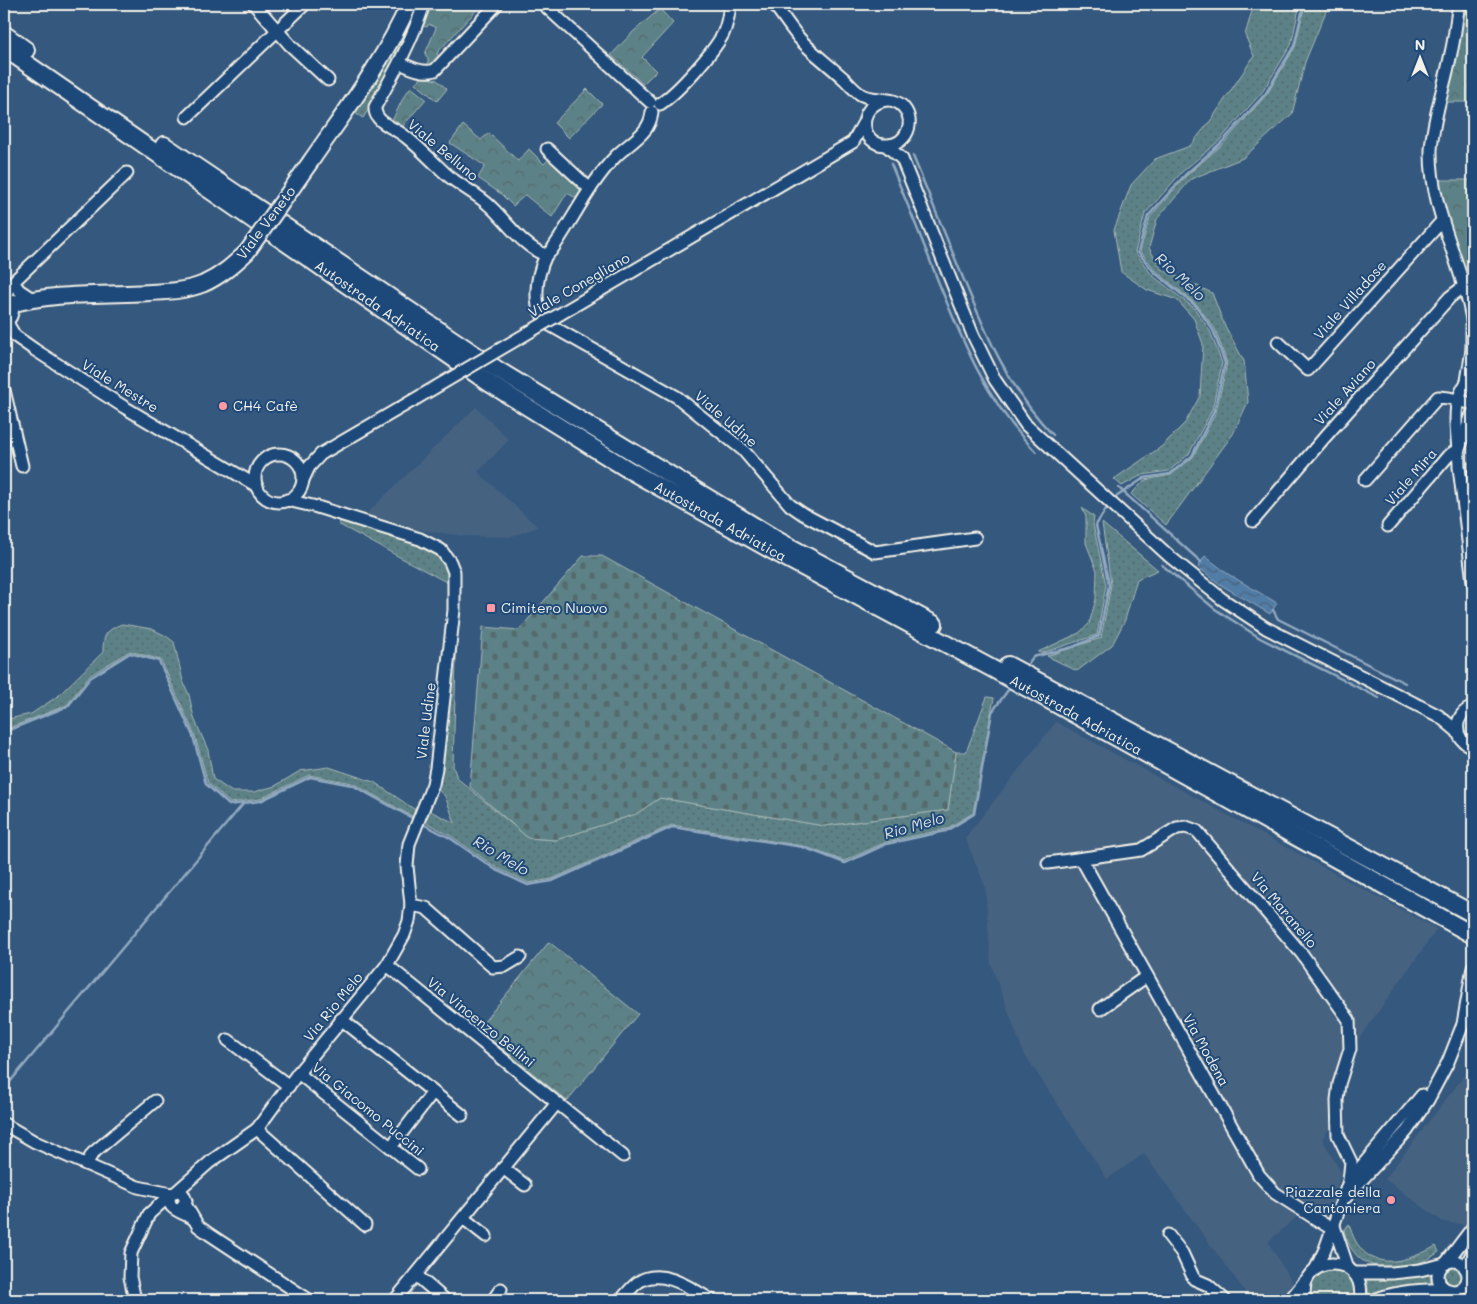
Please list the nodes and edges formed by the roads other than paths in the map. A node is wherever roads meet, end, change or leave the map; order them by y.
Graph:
1 (254, 4) edge
2 (305, 4) edge
3 (409, 4) edge
4 (424, 4) edge
5 (497, 4) edge
6 (543, 4) edge
7 (730, 4) edge
8 (774, 4) edge
9 (1459, 4) edge
10 (278, 31) junction
11 (4, 34) edge
12 (4, 48) edge
13 (400, 63) junction
14 (328, 80) dead end
15 (862, 95) junction
16 (887, 100) junction
17 (654, 106) junction
18 (187, 118) dead end
19 (865, 119) junction
20 (905, 136) junction
21 (853, 142) junction
22 (883, 145) junction
23 (547, 149) dead end
24 (902, 160) junction
25 (127, 173) dead end
26 (590, 189) junction
27 (1442, 221) junction
28 (546, 255) junction
29 (13, 282) junction
30 (1464, 287) junction
31 (31, 298) junction
32 (6, 309) edge
33 (1472, 321) edge
34 (1278, 342) dead end
35 (1472, 353) edge
36 (1470, 379) edge
37 (4, 390) edge
38 (1458, 400) junction
39 (1473, 404) edge
40 (1473, 412) edge
41 (1459, 449) junction
42 (321, 454) junction
43 (290, 457) junction
44 (22, 466) dead end
45 (228, 468) junction
46 (258, 468) junction
47 (1365, 480) dead end
48 (302, 484) junction
49 (256, 486) junction
50 (287, 500) junction
51 (317, 507) junction
52 (1253, 520) dead end
53 (1388, 526) dead end
54 (975, 538) dead end
55 (1473, 582) edge
56 (455, 592) joint
57 (1473, 707) edge
58 (1463, 713) junction
59 (1439, 716) junction
60 (1457, 731) junction
61 (1473, 747) edge
62 (416, 825) joint
63 (1082, 860) junction
64 (1048, 863) dead end
65 (411, 905) junction
66 (1473, 914) edge
67 (1473, 935) edge
68 (520, 957) dead end
69 (386, 965) junction
70 (1473, 969) edge
71 (1147, 976) junction
72 (1100, 1009) dead end
73 (342, 1019) junction
74 (228, 1040) dead end
75 (298, 1073) junction
76 (289, 1086) junction
77 (433, 1092) junction
78 (1422, 1095) dead end
79 (155, 1101) dead end
80 (557, 1103) junction
81 (462, 1115) dead end
82 (4, 1124) edge
83 (257, 1129) junction
84 (391, 1147) junction
85 (623, 1156) dead end
86 (86, 1164) junction
87 (503, 1168) junction
88 (418, 1169) dead end
89 (195, 1174) junction
90 (1349, 1181) junction
91 (525, 1186) dead end
92 (172, 1194) junction
93 (1344, 1198) junction
94 (180, 1205) junction
95 (149, 1214) junction
96 (463, 1218) junction
97 (365, 1225) dead end
98 (1334, 1226) junction
99 (1473, 1227) edge
100 (1168, 1235) dead end
101 (486, 1236) dead end
102 (1473, 1251) edge
103 (1444, 1264) junction
104 (1469, 1269) edge
105 (1351, 1270) junction
106 (1312, 1272) junction
107 (416, 1275) junction
108 (501, 1289) dead end
109 (1468, 1289) edge
110 (1450, 1295) edge
111 (135, 1300) edge
112 (309, 1300) edge
113 (395, 1300) edge
114 (445, 1300) edge
115 (493, 1300) edge
116 (621, 1300) edge
117 (711, 1300) edge
118 (1225, 1300) edge
119 (1290, 1300) edge
120 (1305, 1300) edge
121 (1360, 1300) edge
122 (1374, 1300) edge
123 (1459, 1300) edge

1 - 10 street
2 - 10 street
3 - 31 main road, Viale Veneto, bridge
4 - 13 street, Viale Belluno
5 - 13 street
6 - 17 street
7 - 17 street
8 - 15 street
9 - 27 street
10 - 14 street
10 - 18 street
11 - 66 highway, Autostrada Adriatica
12 - 67 highway, Autostrada Adriatica
13 - 28 street, Viale Belluno
15 - 16 street
15 - 19 street
16 - 19 street
16 - 20 street
17 - 26 street
19 - 21 street
19 - 22 street
20 - 22 street
20 - 24 street
21 - 22 street
21 - 42 street, Viale Conegliano, bridge
22 - 24 street
23 - 26 street
24 - 59 street
25 - 29 street
26 - 28 street
27 - 30 street
27 - 34 street, Viale Villadose
28 - 54 street, Viale Udine
29 - 31 street
29 - 32 street
30 - 33 street
30 - 52 street, Viale Aviano
31 - 32 main road, Viale Veneto
32 - 45 street, Viale Mestre
33 - 35 street
35 - 36 street
36 - 38 street
37 - 44 street
38 - 39 street
38 - 41 street
38 - 47 street
40 - 41 street
41 - 53 street, Viale Mira
41 - 55 street
42 - 43 street, Viale Conegliano
42 - 48 street, Viale Conegliano
43 - 46 street
43 - 48 street
45 - 46 street
45 - 49 street, Viale Mestre
46 - 49 street
48 - 50 street
48 - 51 street
49 - 50 street, Viale Mestre
50 - 51 street, Viale Mestre
51 - 56 street, Viale Mestre
56 - 62 street, Viale Udine
57 - 58 street
58 - 59 street
58 - 60 street
59 - 60 street
60 - 61 street
62 - 65 street, Via Rio Melo
63 - 64 street, Via Maranello
63 - 71 street, Via Modena
63 - 90 street, Via Maranello
65 - 68 street
65 - 69 street, Via Rio Melo
69 - 73 street, Via Rio Melo
69 - 80 street, Via Vincenzo Bellini
70 - 93 street
71 - 72 street
71 - 98 street, Via Modena
73 - 75 street, Via Rio Melo
73 - 77 street
74 - 76 street
75 - 76 street, Via Rio Melo
75 - 84 street, Via Giacomo Puccini
76 - 83 street, Via Rio Melo
77 - 81 street
77 - 84 street
78 - 90 street
79 - 86 street
80 - 85 street, Via Vincenzo Bellini
80 - 87 street
82 - 86 street
83 - 89 street, Via Rio Melo
83 - 97 street
84 - 88 street, Via Giacomo Puccini
86 - 92 street
87 - 91 street
87 - 96 street
89 - 92 street, Via Rio Melo
89 - 94 street
90 - 93 street
92 - 94 street
92 - 95 street, Via Rio Melo
93 - 98 street
94 - 95 street
94 - 112 street
95 - 111 street
96 - 101 street
96 - 107 street
98 - 105 street
98 - 106 street
99 - 103 street
100 - 118 street
102 - 104 street
103 - 104 street
103 - 105 street
103 - 110 street
104 - 109 street
105 - 106 street
105 - 121 street
106 - 119 street
106 - 120 street
107 - 113 street
107 - 114 street
108 - 115 street
109 - 110 street
109 - 123 street
110 - 122 street
116 - 117 street

